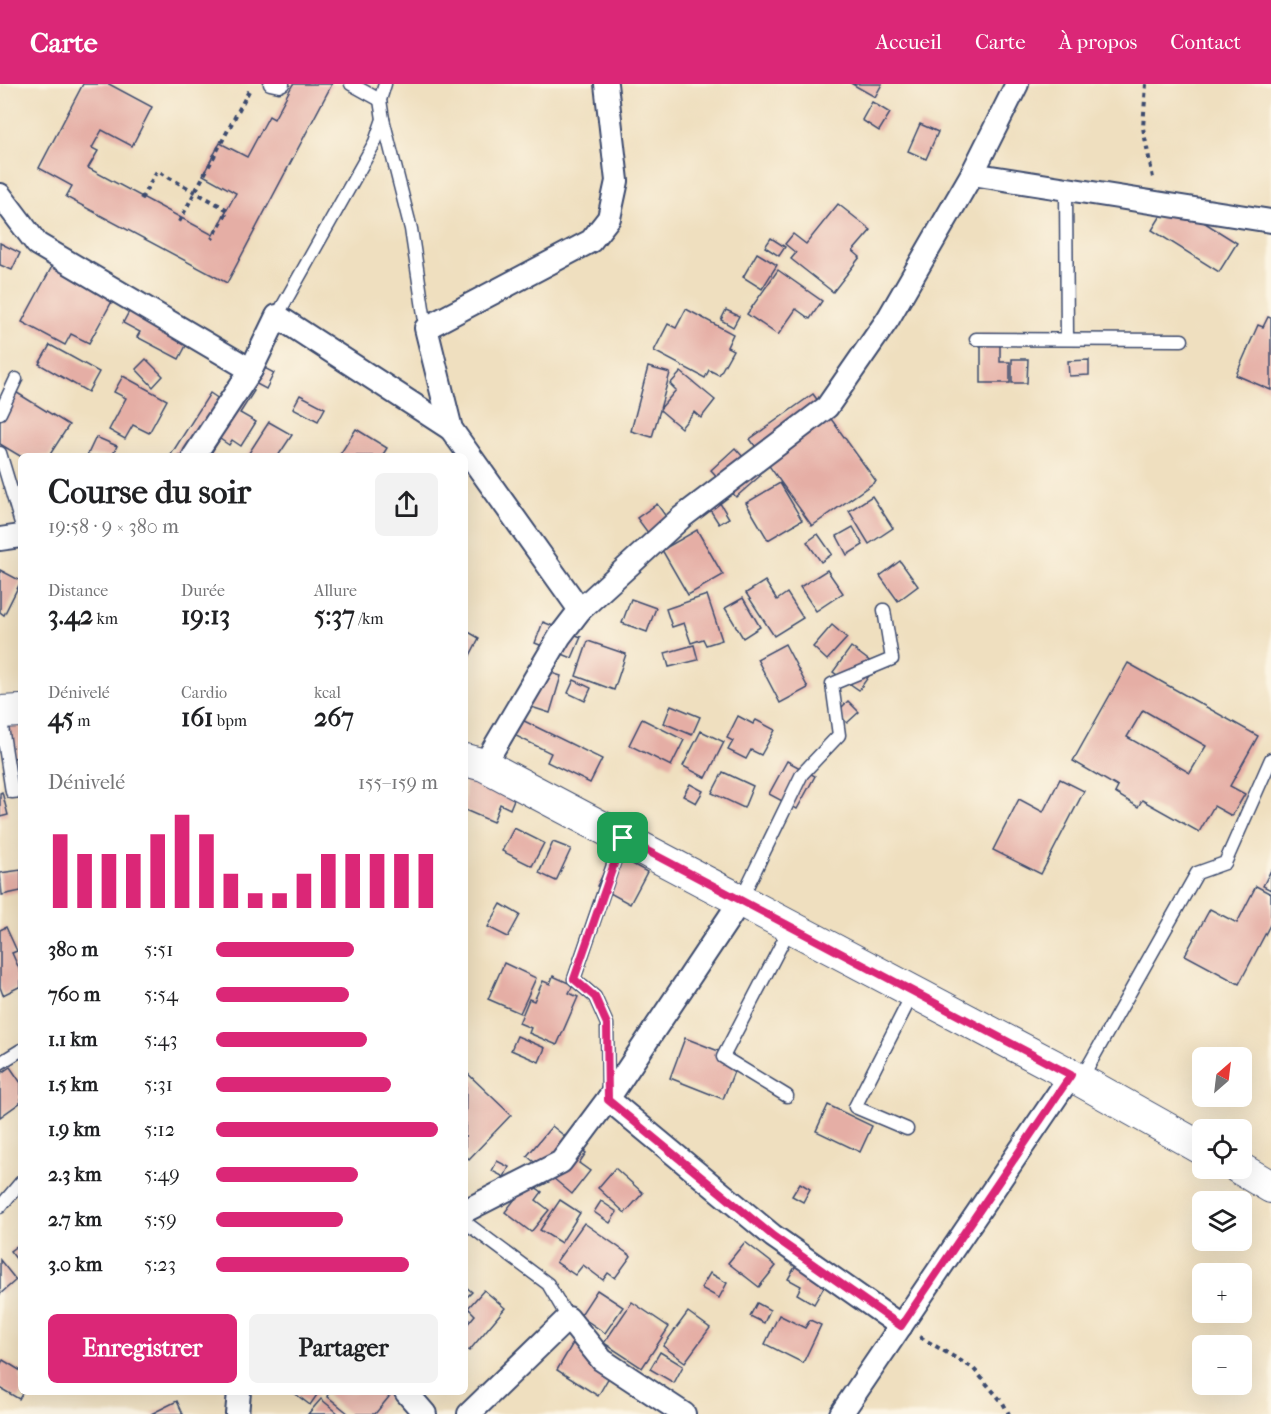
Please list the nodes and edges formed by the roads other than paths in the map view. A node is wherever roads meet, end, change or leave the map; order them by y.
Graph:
1 (270, 84) edge
2 (283, 84) edge
3 (351, 84) edge
4 (385, 84) edge
5 (606, 84) edge
6 (1017, 84) edge
7 (380, 100) junction
8 (383, 118) junction
9 (972, 174) junction
10 (1066, 190) junction
11 (0, 195) edge
12 (1271, 221) edge
13 (278, 316) junction
14 (426, 328) junction
15 (976, 339) dead end
16 (1067, 339) junction
17 (1182, 340) dead end
18 (250, 370) junction
19 (16, 379) dead end
20 (0, 413) edge
21 (451, 429) junction
22 (0, 453) edge
23 (196, 453) edge
24 (18, 513) edge
25 (18, 536) edge
26 (0, 539) edge
27 (580, 610) junction
28 (884, 610) dead end
29 (18, 711) edge
30 (0, 713) edge
31 (1271, 759) edge
32 (474, 762) edge
33 (18, 791) edge
34 (623, 838) junction
35 (741, 900) junction
36 (790, 927) junction
37 (914, 992) junction
38 (18, 1052) edge
39 (0, 1063) edge
40 (1076, 1078) junction
41 (787, 1096) dead end
42 (608, 1100) junction
43 (907, 1129) dead end
44 (1192, 1143) edge
45 (1252, 1175) edge
46 (18, 1186) edge
47 (1271, 1186) edge
48 (0, 1207) edge
49 (468, 1209) edge
50 (468, 1224) edge
51 (568, 1318) junction
52 (901, 1326) junction
53 (239, 1395) edge
54 (409, 1395) edge
55 (237, 1414) edge
56 (425, 1414) edge
57 (469, 1414) edge
58 (684, 1414) edge
59 (841, 1414) edge

1 - 2 lane
3 - 7 lane
4 - 7 lane
5 - 14 street
6 - 9 street
7 - 8 lane
8 - 13 lane
8 - 14 lane
9 - 10 street
9 - 27 street
10 - 12 street
10 - 16 lane
11 - 18 street
13 - 18 street
13 - 21 street
14 - 21 street
15 - 16 lane
16 - 17 lane
18 - 23 street
19 - 20 lane
21 - 27 street
22 - 24 lane
25 - 26 street
27 - 32 street
28 - 35 lane
29 - 30 main road
30 - 33 lane
31 - 40 lane
32 - 34 main road
34 - 35 main road
34 - 42 lane
35 - 36 main road
35 - 42 street
36 - 37 main road
36 - 41 lane
37 - 40 main road
37 - 43 lane
38 - 39 lane
40 - 44 main road
40 - 52 street
42 - 49 street
42 - 52 street
45 - 47 main road
46 - 48 lane
50 - 51 lane
51 - 57 street
51 - 58 street
52 - 59 street
53 - 55 street
54 - 56 street

